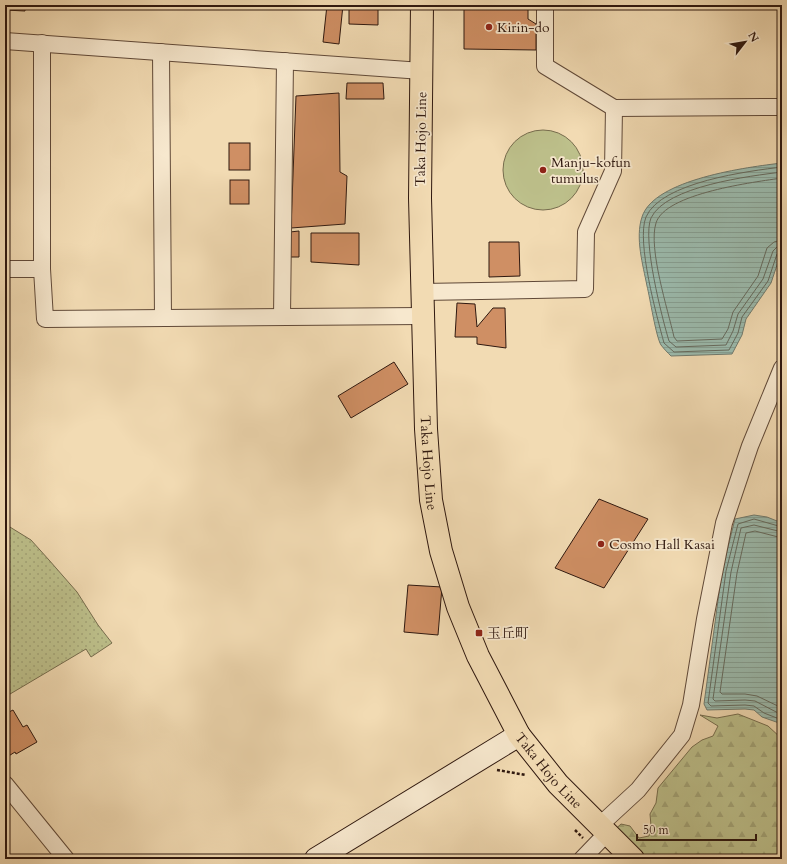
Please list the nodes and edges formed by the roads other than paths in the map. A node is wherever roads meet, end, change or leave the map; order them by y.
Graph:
1 (422, 5) edge
2 (545, 5) edge
3 (5, 41) edge
4 (42, 43) junction
5 (161, 52) junction
6 (285, 61) junction
7 (422, 71) junction
8 (782, 107) edge
9 (614, 108) junction
10 (5, 269) edge
11 (42, 269) junction
12 (422, 292) junction
13 (422, 316) junction
14 (282, 317) junction
15 (163, 318) junction
16 (782, 368) edge
17 (519, 735) junction
18 (5, 784) edge
19 (600, 835) junction
20 (66, 859) edge
21 (316, 859) edge
22 (582, 859) edge
23 (633, 859) edge

1 - 7 main road, Taka Hojo Line
2 - 9 street
3 - 4 street
4 - 5 street
4 - 11 street
5 - 6 street
5 - 15 street
6 - 7 street
6 - 14 street
7 - 12 main road, Taka Hojo Line
8 - 9 street
9 - 12 street
10 - 11 street
11 - 15 street
12 - 13 main road, Taka Hojo Line
13 - 14 street
13 - 17 main road, Taka Hojo Line
14 - 15 street
16 - 19 street
17 - 19 main road, Taka Hojo Line
17 - 21 street
18 - 20 street
19 - 22 street
19 - 23 main road, Taka Hojo Line

